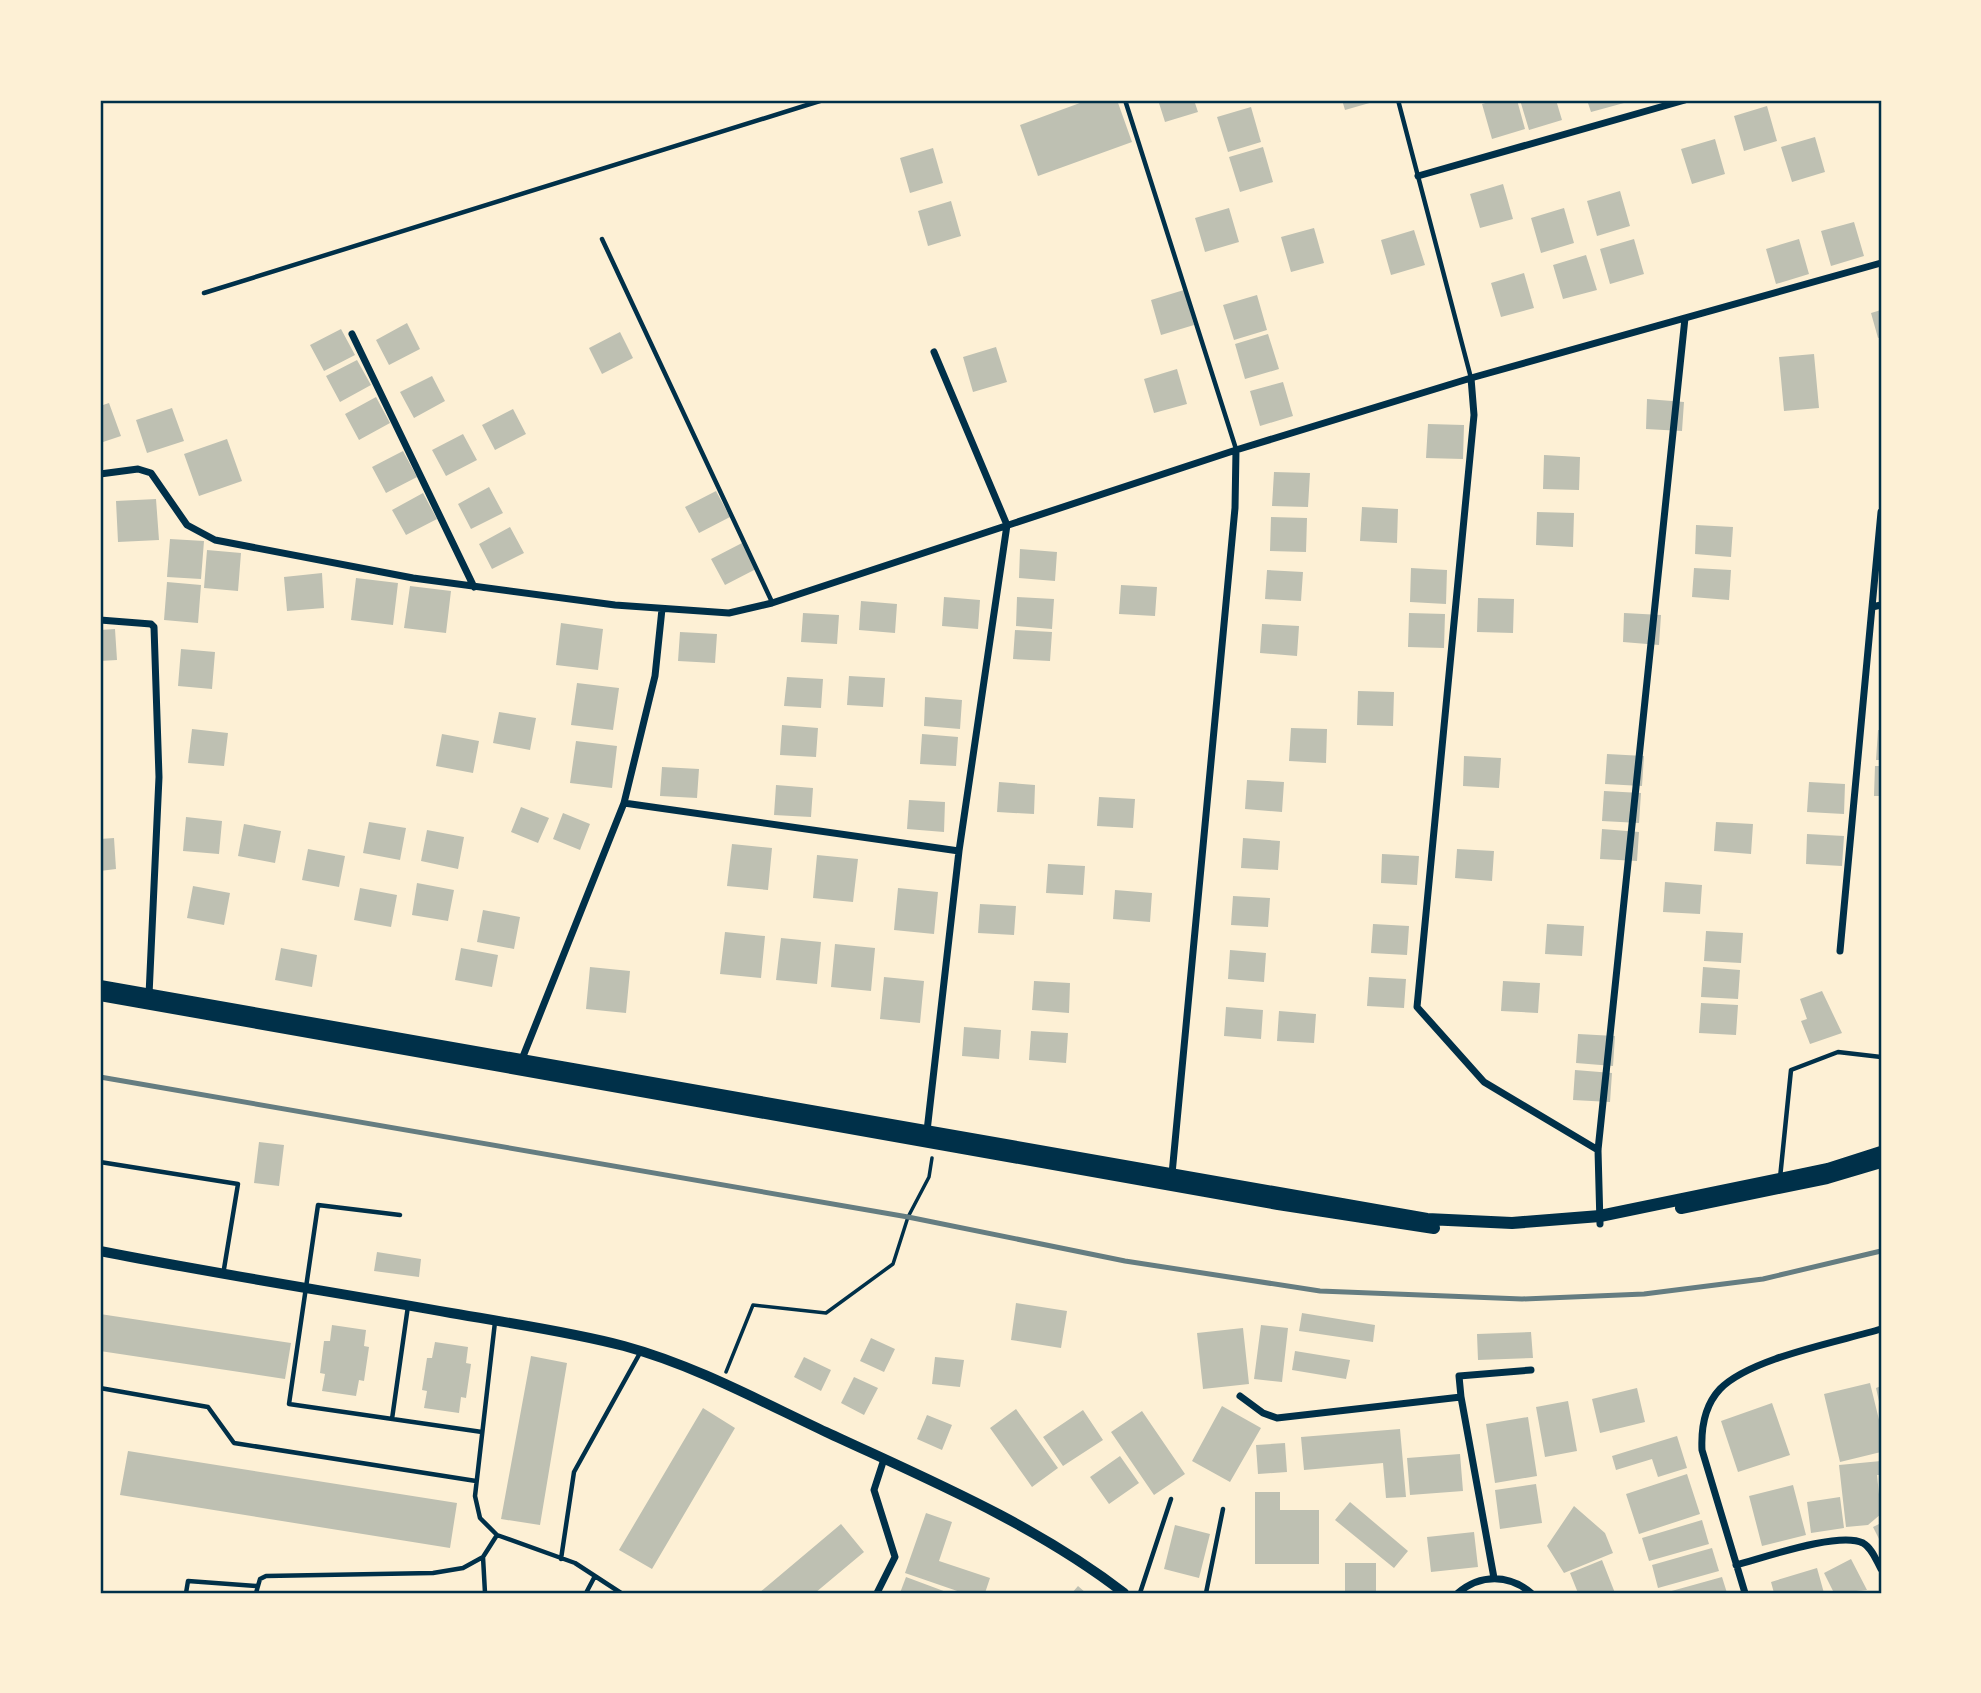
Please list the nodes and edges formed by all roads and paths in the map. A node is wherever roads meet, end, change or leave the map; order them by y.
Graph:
1 (823, 100) edge
2 (1125, 100) edge
3 (1398, 100) edge
4 (1685, 100) edge
5 (1418, 176) junction
6 (601, 239) dead end
7 (1881, 263) edge
8 (204, 293) dead end
9 (1685, 318) junction
10 (352, 334) dead end
11 (934, 352) dead end
12 (1471, 378) junction
13 (1236, 450) junction
14 (100, 474) edge
15 (1881, 512) edge
16 (1007, 525) junction
17 (474, 587) junction
18 (772, 603) junction
19 (1881, 605) edge
20 (1872, 607) junction
21 (662, 609) junction
22 (100, 620) edge
23 (625, 803) junction
24 (959, 850) junction
25 (1840, 951) dead end
26 (100, 986) edge
27 (100, 995) edge
28 (149, 999) junction
29 (1881, 1057) edge
30 (523, 1059) junction
31 (931, 1136) junction
32 (1598, 1150) junction
33 (1881, 1152) edge
34 (100, 1161) edge
35 (1881, 1161) edge
36 (1172, 1174) junction
37 (1780, 1179) junction
38 (401, 1215) dead end
39 (1600, 1220) junction
40 (100, 1251) edge
41 (223, 1276) junction
42 (307, 1288) junction
43 (408, 1305) junction
44 (495, 1320) junction
45 (1881, 1329) edge
46 (641, 1352) junction
47 (1531, 1370) dead end
48 (722, 1383) junction
49 (100, 1388) edge
50 (1240, 1396) dead end
51 (1461, 1397) junction
52 (392, 1419) junction
53 (482, 1432) junction
54 (884, 1459) junction
55 (477, 1481) junction
56 (1171, 1499) dead end
57 (1223, 1509) dead end
58 (497, 1535) junction
59 (483, 1557) junction
60 (561, 1559) junction
61 (1736, 1565) junction
62 (1881, 1569) edge
63 (595, 1576) junction
64 (1494, 1578) junction
65 (257, 1586) junction
66 (186, 1593) edge
67 (256, 1593) edge
68 (485, 1593) edge
69 (586, 1593) edge
70 (621, 1593) edge
71 (877, 1593) edge
72 (1124, 1593) edge
73 (1140, 1593) edge
74 (1206, 1593) edge
75 (1458, 1593) edge
76 (1531, 1593) edge
77 (1745, 1593) edge

1 - 8 lane
2 - 13 lane
3 - 5 lane
4 - 5 street
5 - 12 lane
6 - 18 lane
7 - 9 street
9 - 12 street
9 - 32 street
10 - 17 street
11 - 16 street
12 - 13 street
12 - 32 street
13 - 16 street
13 - 36 street
14 - 17 street
15 - 20 street
16 - 18 street
16 - 24 street
17 - 21 street
18 - 21 street
19 - 20 street
20 - 25 street
21 - 23 street
22 - 28 street
23 - 24 street
23 - 30 street
24 - 31 street
26 - 28 main road
27 - 28 main road
28 - 30 main road
28 - 31 main road
29 - 37 lane
30 - 31 main road
31 - 36 main road
31 - 39 main road
31 - 48 path
32 - 39 street
33 - 37 main road
34 - 41 lane
35 - 39 main road
36 - 39 main road
37 - 39 main road
38 - 42 lane
40 - 41 street
41 - 42 street
42 - 43 street
42 - 52 lane
43 - 44 street
43 - 52 lane
44 - 46 street
44 - 53 lane
45 - 61 street
46 - 48 street
46 - 60 lane
47 - 51 street
48 - 54 street
49 - 55 lane
50 - 51 street
51 - 64 street
52 - 53 lane
53 - 55 lane
54 - 71 street
54 - 72 street
55 - 58 lane
56 - 73 lane
57 - 74 lane
58 - 59 lane
58 - 60 lane
59 - 65 lane
59 - 68 lane
60 - 63 lane
61 - 62 street
61 - 77 street
63 - 69 lane
63 - 70 lane
64 - 75 street
64 - 76 street
65 - 66 lane
65 - 67 lane

